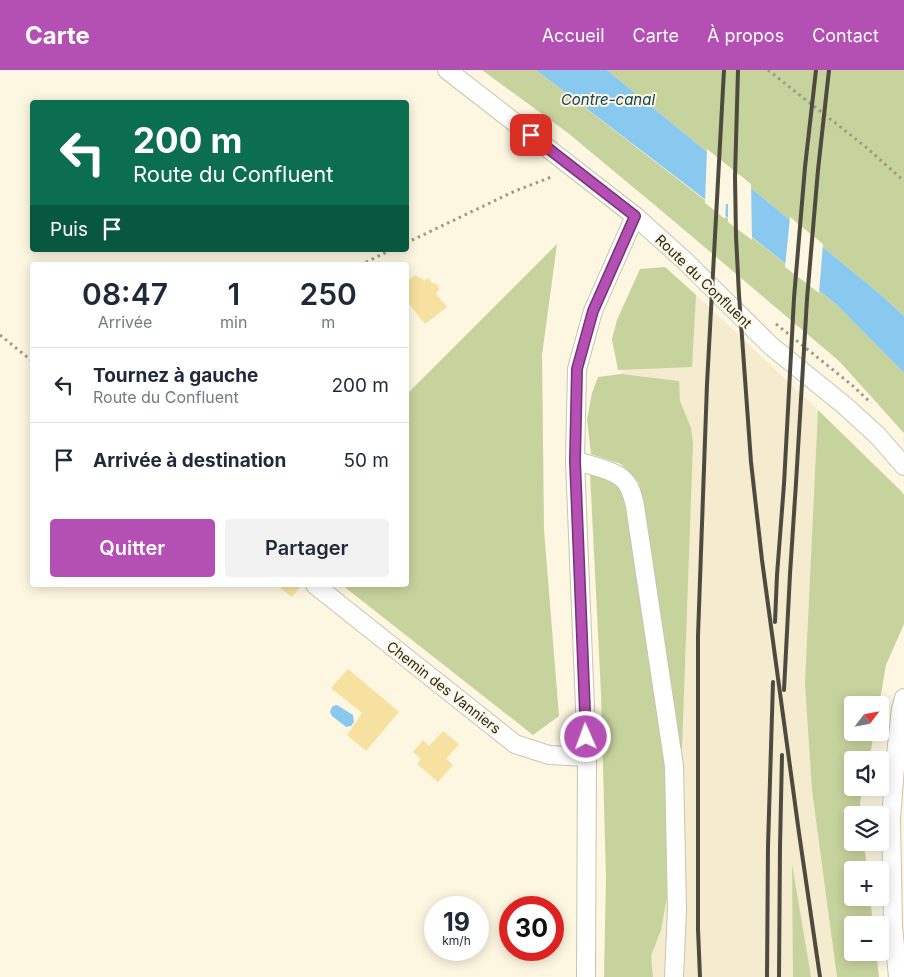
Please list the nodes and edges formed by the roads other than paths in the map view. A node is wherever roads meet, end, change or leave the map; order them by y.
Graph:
1 (447, 70) edge
2 (635, 216) junction
3 (575, 461) junction
4 (904, 466) edge
5 (318, 587) edge
6 (904, 698) edge
7 (586, 757) junction
8 (586, 977) edge
9 (674, 977) edge
10 (898, 977) edge

1 - 2 street, Route du Confluent
2 - 3 street
2 - 4 street, Route du Confluent
3 - 7 street
3 - 9 street
5 - 7 street, Chemin des Vanniers
6 - 10 street
7 - 8 street

